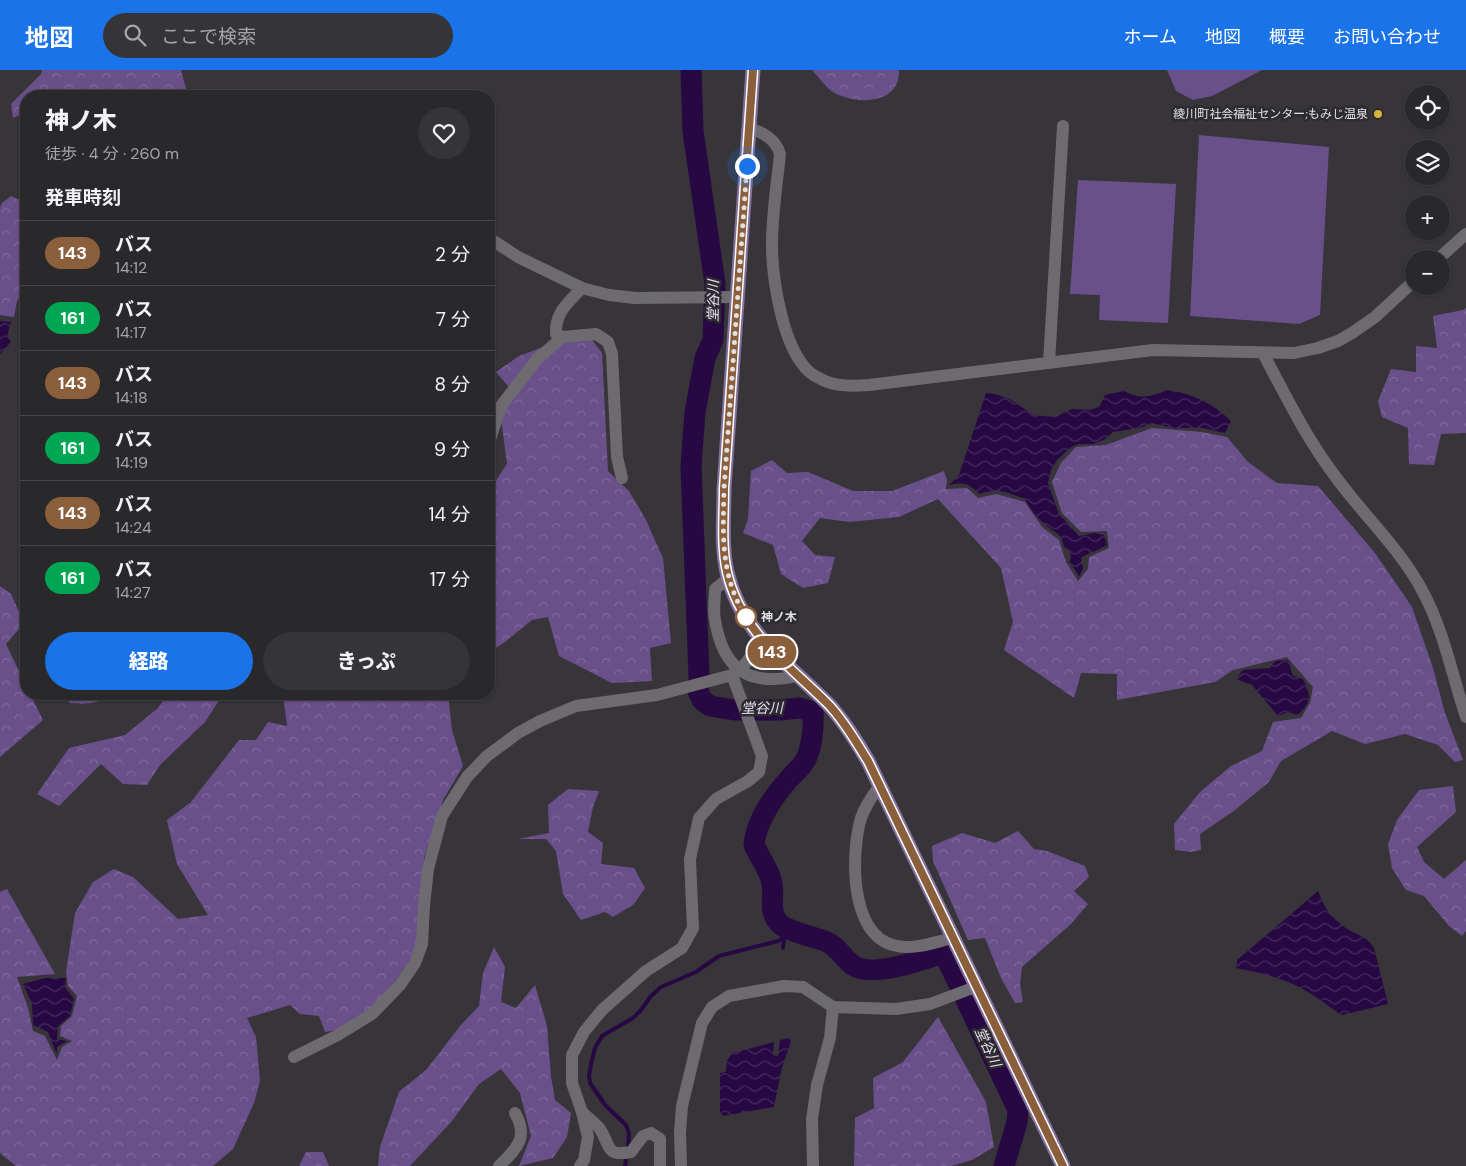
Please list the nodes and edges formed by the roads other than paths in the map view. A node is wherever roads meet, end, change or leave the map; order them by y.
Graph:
1 (753, 70) edge
2 (1063, 126) dead end
3 (750, 128) junction
4 (1466, 234) edge
5 (495, 242) edge
6 (1448, 250) edge
7 (582, 288) junction
8 (1405, 289) edge
9 (732, 297) junction
10 (563, 337) junction
11 (1263, 354) junction
12 (1048, 363) junction
13 (495, 424) edge
14 (622, 478) dead end
15 (729, 578) junction
16 (762, 642) junction
17 (735, 672) junction
18 (797, 676) junction
19 (1466, 717) edge
20 (880, 784) junction
21 (953, 938) junction
22 (967, 991) junction
23 (833, 1007) junction
24 (294, 1057) dead end
25 (582, 1112) junction
26 (516, 1113) dead end
27 (499, 1166) edge
28 (580, 1166) edge
29 (660, 1166) edge
30 (681, 1166) edge
31 (813, 1166) edge
32 (1063, 1166) edge

1 - 3 main road
2 - 12 street
3 - 9 main road
3 - 12 street
4 - 6 street
5 - 7 street
7 - 9 street
7 - 10 street
8 - 11 street
9 - 15 main road
10 - 13 street
10 - 14 street
11 - 12 street
11 - 19 street
15 - 16 main road
15 - 17 street
16 - 17 street
16 - 18 main road
17 - 18 street
17 - 24 street
17 - 25 street
18 - 20 main road
20 - 21 main road
20 - 21 street
21 - 22 main road
22 - 23 street
22 - 32 main road
23 - 30 street
23 - 31 street
25 - 28 street
25 - 29 street
26 - 27 street

